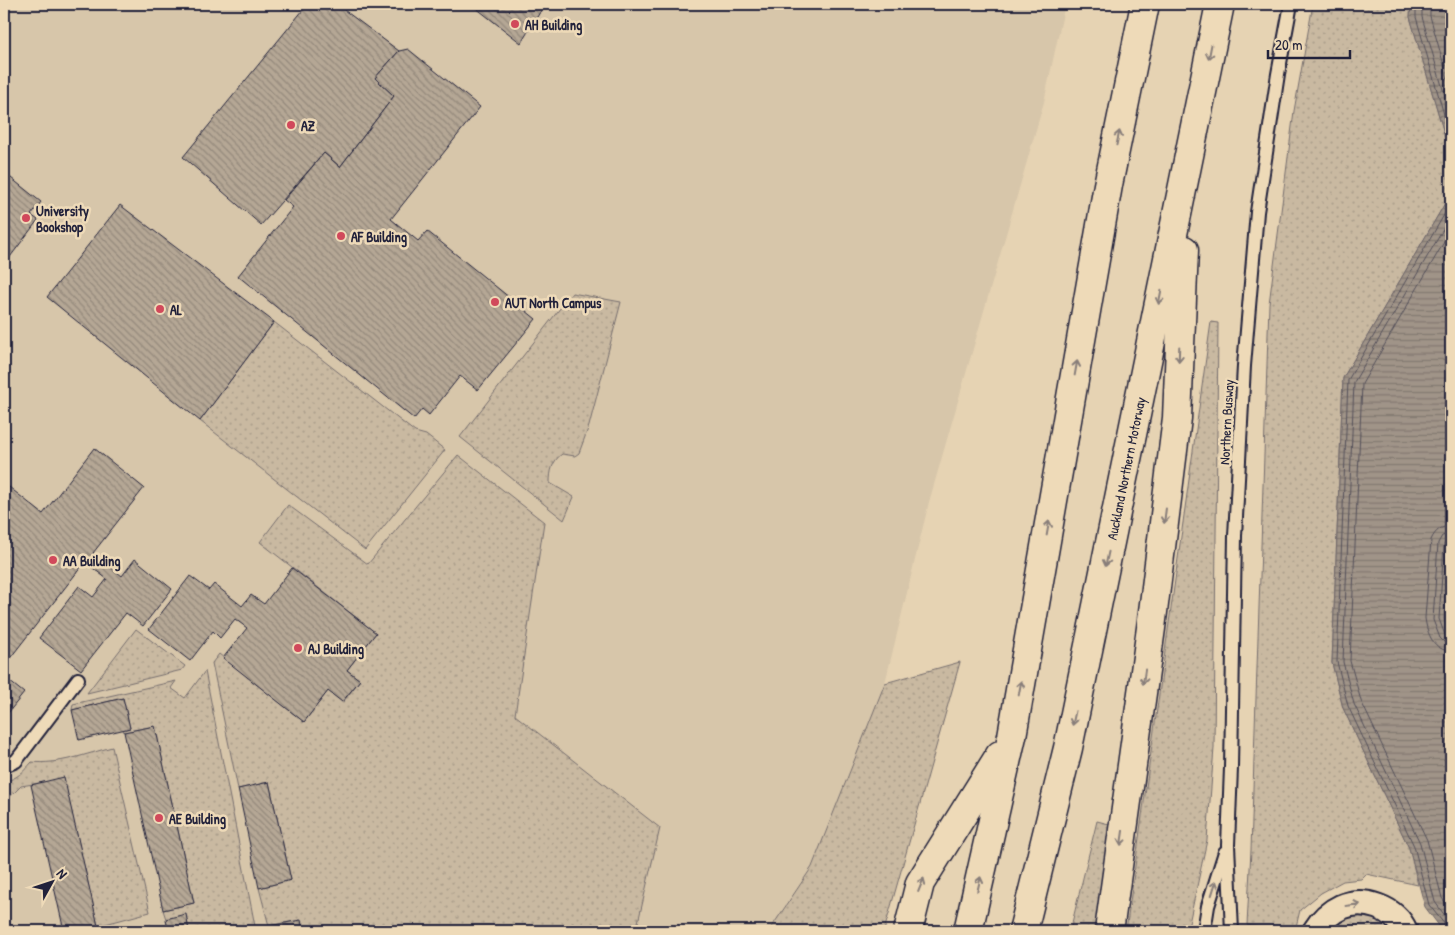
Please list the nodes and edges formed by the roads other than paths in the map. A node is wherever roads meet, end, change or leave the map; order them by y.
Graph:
1 (1145, 4) edge
2 (1220, 4) edge
3 (1292, 4) edge
4 (1187, 166) junction
5 (78, 679) dead end
6 (1012, 736) junction
7 (4, 766) edge
8 (1228, 844) junction
9 (908, 931) edge
10 (968, 931) edge
11 (1023, 931) edge
12 (1109, 931) edge
13 (1204, 931) edge
14 (1232, 931) edge
15 (1315, 931) edge
16 (1405, 931) edge

6 -> 1 highway
2 -> 4 highway, Auckland Northern Motorway
3 - 8 lane, Northern Busway
4 -> 11 highway, Auckland Northern Motorway
4 -> 12 highway
5 - 7 lane
9 -> 6 highway
10 -> 6 highway
13 -> 8 lane, Northern Busway
8 - 14 lane, Northern Busway
15 -> 16 street

